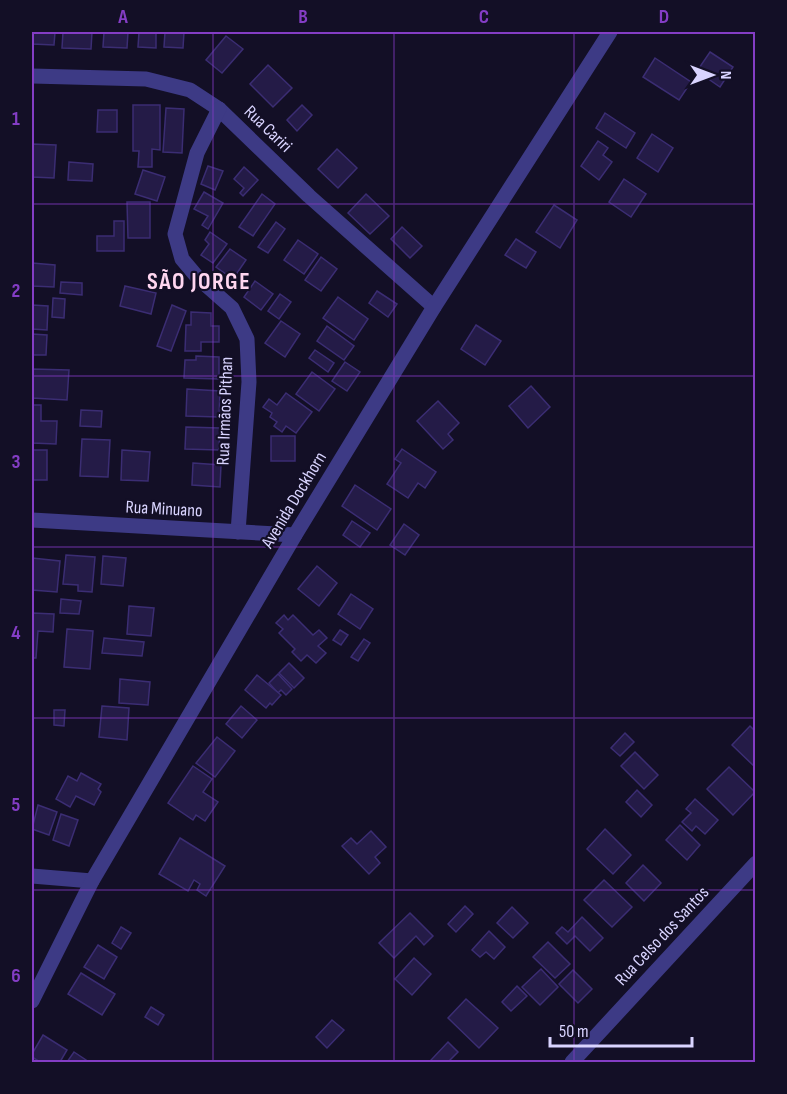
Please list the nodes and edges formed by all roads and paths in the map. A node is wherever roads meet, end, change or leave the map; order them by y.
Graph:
1 (610, 32) edge
2 (32, 76) edge
3 (219, 109) junction
4 (434, 307) junction
5 (32, 520) edge
6 (238, 532) junction
7 (295, 535) junction
8 (756, 863) edge
9 (32, 876) edge
10 (92, 881) junction
11 (32, 1001) edge
12 (572, 1062) edge

1 - 4 street, Avenida Dockhorn
2 - 3 street, Rua Cariri
3 - 4 street, Rua Cariri
3 - 6 street, Rua Irmãos Pithan
4 - 7 street, Avenida Dockhorn
5 - 6 street, Rua Minuano
6 - 7 street, Rua Minuano
7 - 10 street, Avenida Dockhorn
8 - 12 street, Rua Celso dos Santos
9 - 10 street
10 - 11 street, Avenida Dockhorn

